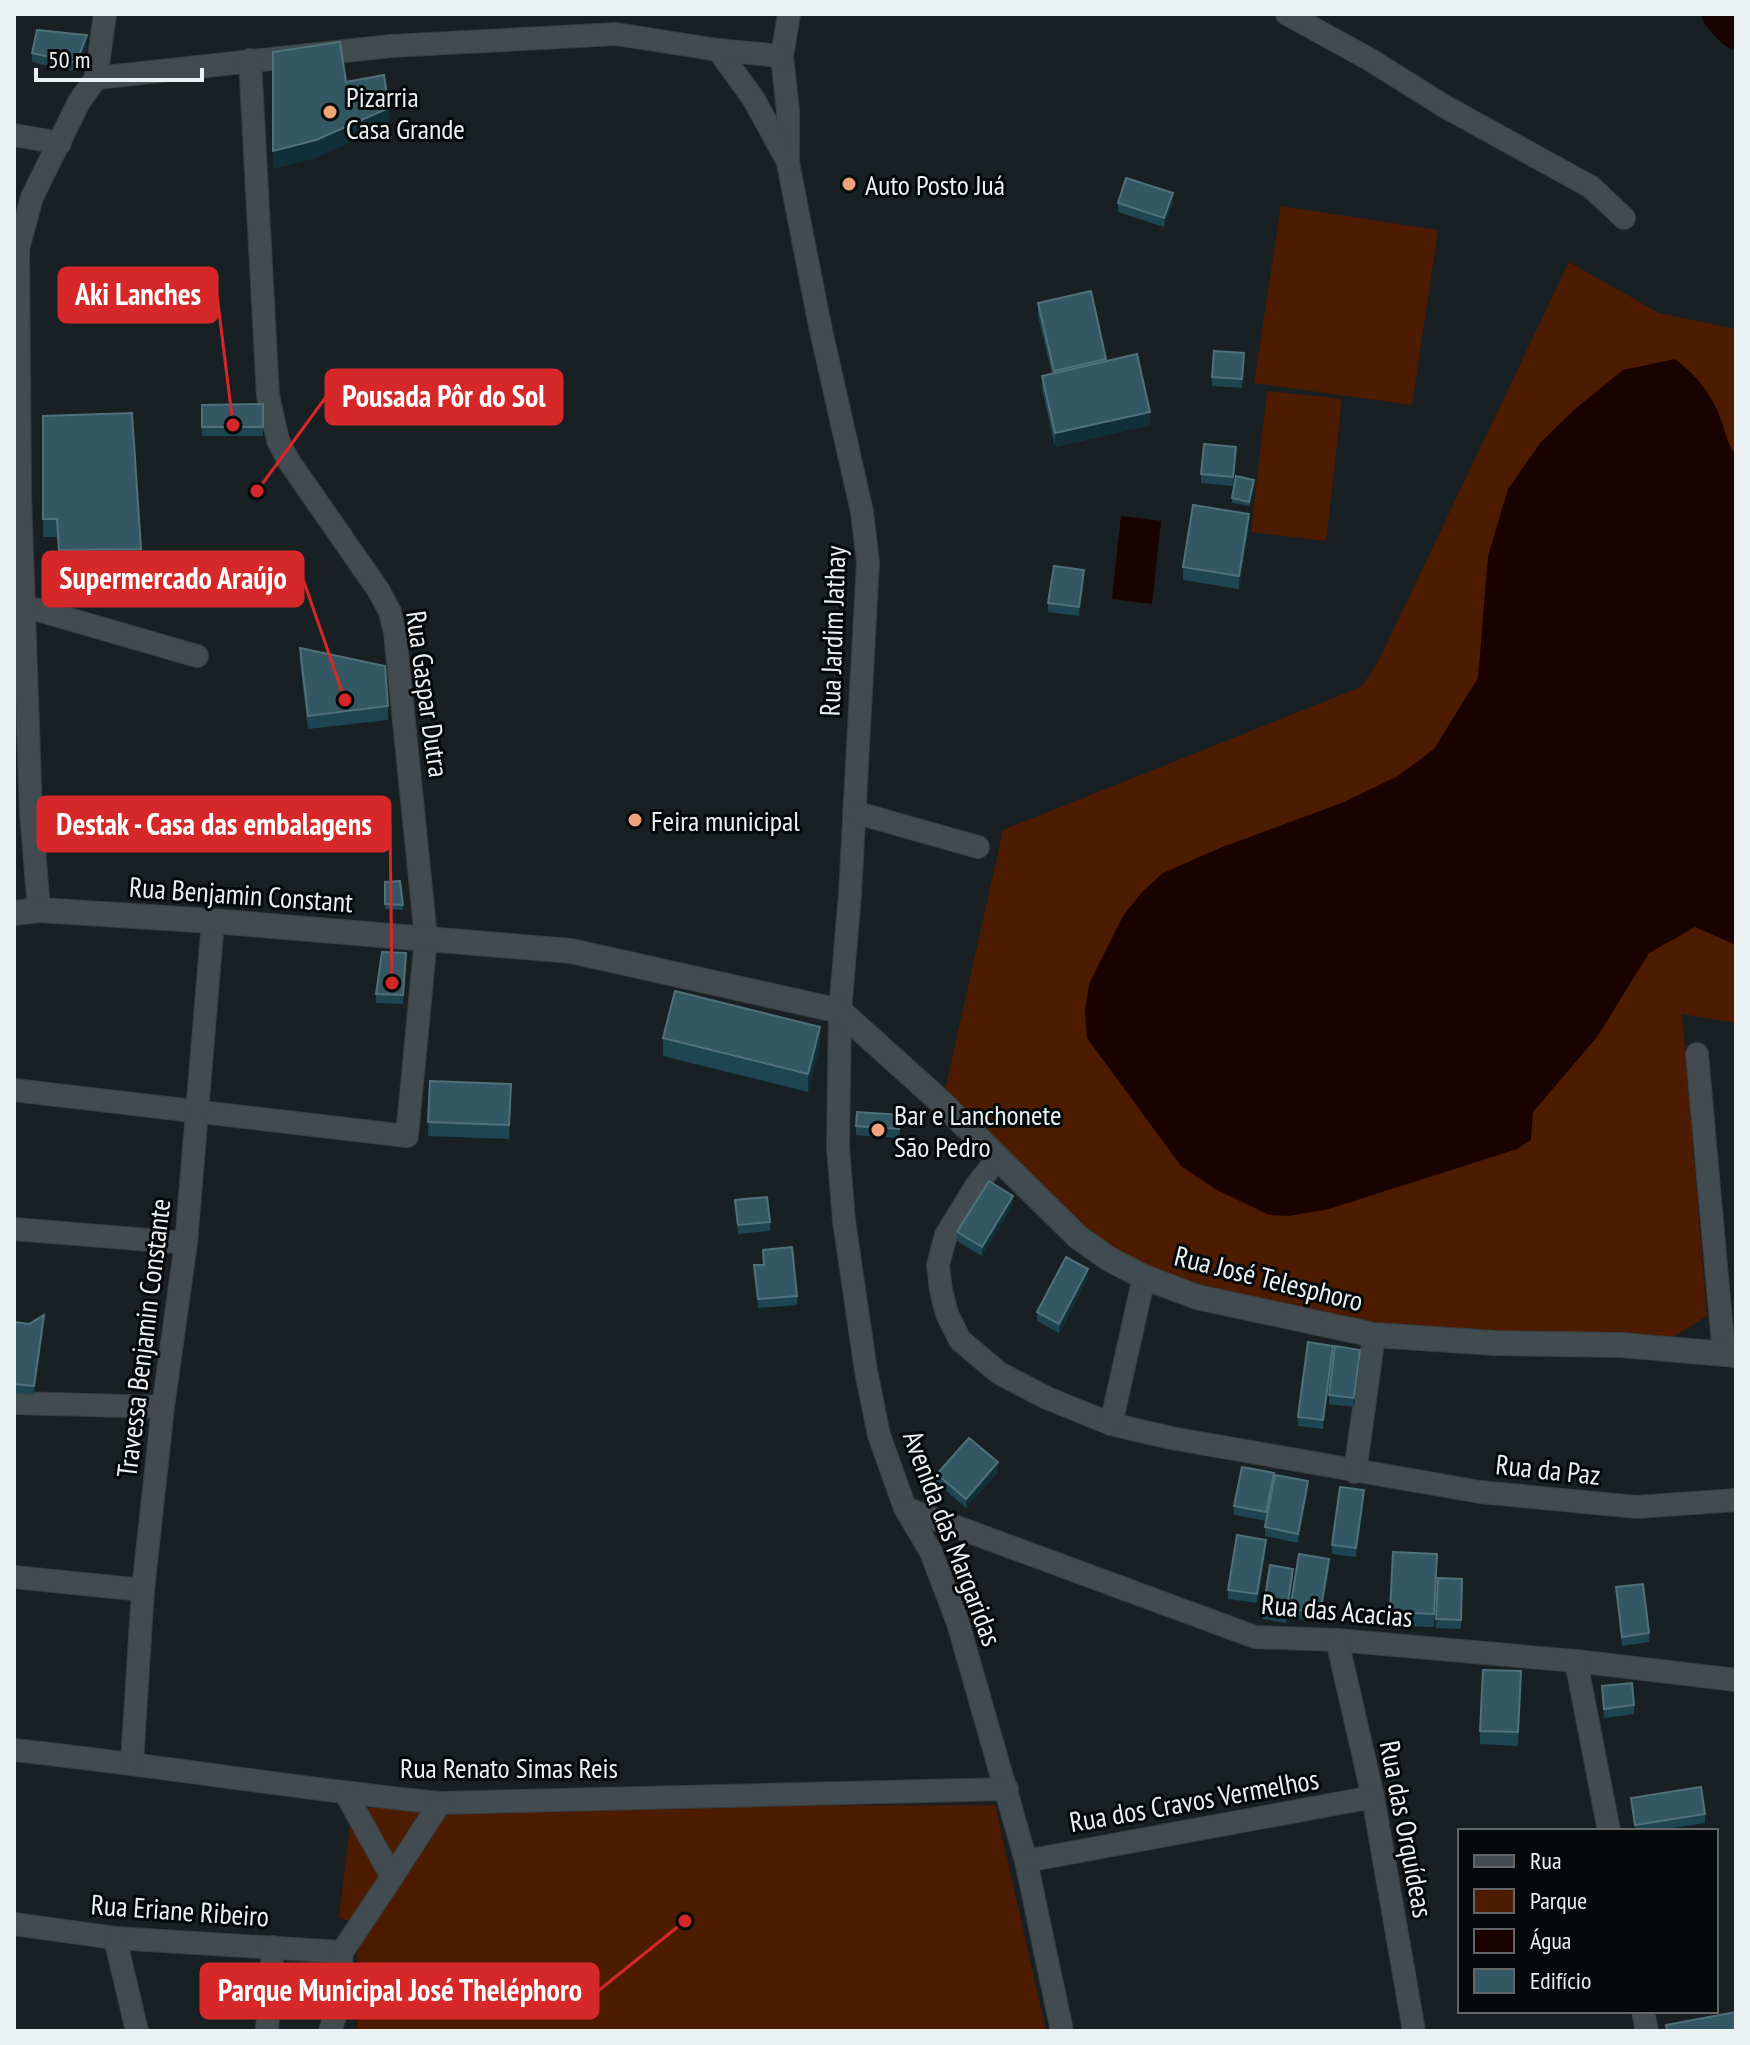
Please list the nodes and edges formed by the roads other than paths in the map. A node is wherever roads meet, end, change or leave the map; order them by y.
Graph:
1 (105, 14) edge
2 (789, 14) edge
3 (1287, 14) edge
4 (619, 24) edge
5 (718, 50) junction
6 (782, 56) junction
7 (250, 60) junction
8 (96, 78) junction
9 (14, 135) edge
10 (60, 143) junction
11 (788, 163) junction
12 (1624, 218) dead end
13 (17, 496) edge
14 (24, 606) junction
15 (197, 656) dead end
16 (22, 811) edge
17 (854, 812) junction
18 (978, 847) dead end
19 (39, 910) junction
20 (14, 913) edge
21 (213, 921) junction
22 (426, 938) junction
23 (840, 1011) junction
24 (1697, 1054) dead end
25 (14, 1090) edge
26 (199, 1111) junction
27 (997, 1159) junction
28 (14, 1229) edge
29 (186, 1243) junction
30 (1144, 1277) junction
31 (1374, 1335) junction
32 (1730, 1355) edge
33 (14, 1403) edge
34 (163, 1407) junction
35 (1111, 1424) junction
36 (1355, 1472) junction
37 (1736, 1500) edge
38 (905, 1508) junction
39 (14, 1577) edge
40 (143, 1590) junction
41 (1337, 1640) junction
42 (1576, 1661) junction
43 (1736, 1680) edge
44 (14, 1750) edge
45 (132, 1762) junction
46 (1007, 1789) junction
47 (346, 1794) junction
48 (1373, 1797) junction
49 (440, 1803) junction
50 (1609, 1829) edge
51 (1026, 1861) junction
52 (392, 1877) junction
53 (14, 1924) edge
54 (115, 1938) junction
55 (273, 1947) junction
56 (342, 1952) junction
57 (137, 2031) edge
58 (267, 2031) edge
59 (330, 2031) edge
60 (1062, 2031) edge
61 (1414, 2031) edge

1 - 8 street
2 - 6 street, Rua Jardim Jathay
3 - 12 street
4 - 5 street
4 - 7 street
5 - 6 street
5 - 11 street, Rua Jardim Jathay
6 - 11 street, Rua Jardim Jathay
7 - 8 street
7 - 22 street, Rua Gaspar Dutra
8 - 10 street
9 - 10 street
10 - 13 street
11 - 17 street, Rua Jardim Jathay
13 - 14 street
14 - 15 street
14 - 16 street
16 - 19 street
17 - 18 street
17 - 23 street, Rua Jardim Jathay
19 - 20 street, Rua Benjamin Constant
19 - 21 street, Rua Benjamin Constant
21 - 22 street, Rua Benjamin Constant
21 - 26 street, Travessa Benjamin Constante
22 - 23 street, Rua Benjamin Constant
22 - 26 street, Rua Gaspar Dutra
23 - 27 street, Rua José Telesphoro
23 - 38 street, Avenida das Margaridas
24 - 32 street
25 - 26 street
26 - 29 street, Travessa Benjamin Constante
27 - 30 street, Rua José Telesphoro
27 - 35 street, Rua da Paz
28 - 29 street
29 - 34 street, Travessa Benjamin Constante
30 - 31 street, Rua José Telesphoro
30 - 35 street
31 - 32 street, Rua José Telesphoro
31 - 36 street
33 - 34 street
34 - 40 street, Travessa Benjamin Constante
35 - 36 street, Rua da Paz
36 - 37 street, Rua da Paz
38 - 41 street, Rua das Acacias
38 - 46 street, Avenida das Margaridas
39 - 40 street
40 - 45 street, Travessa Benjamin Constante
41 - 42 street, Rua das Acacias
41 - 48 street, Rua das Orquídeas
42 - 43 street, Rua das Acacias
42 - 50 street
44 - 45 street, Rua Renato Simas Reis
45 - 47 street, Rua Renato Simas Reis
46 - 49 street, Rua Renato Simas Reis
46 - 51 street, Avenida das Margaridas
47 - 49 street, Rua Renato Simas Reis
47 - 52 street
48 - 51 street, Rua dos Cravos Vermelhos
48 - 61 street, Rua das Orquídeas
49 - 52 street
51 - 60 street, Avenida das Margaridas
52 - 56 street
53 - 54 street, Rua Eriane Ribeiro
54 - 55 street, Rua Eriane Ribeiro
54 - 57 street
55 - 56 street, Rua Eriane Ribeiro
55 - 58 street
56 - 59 street

